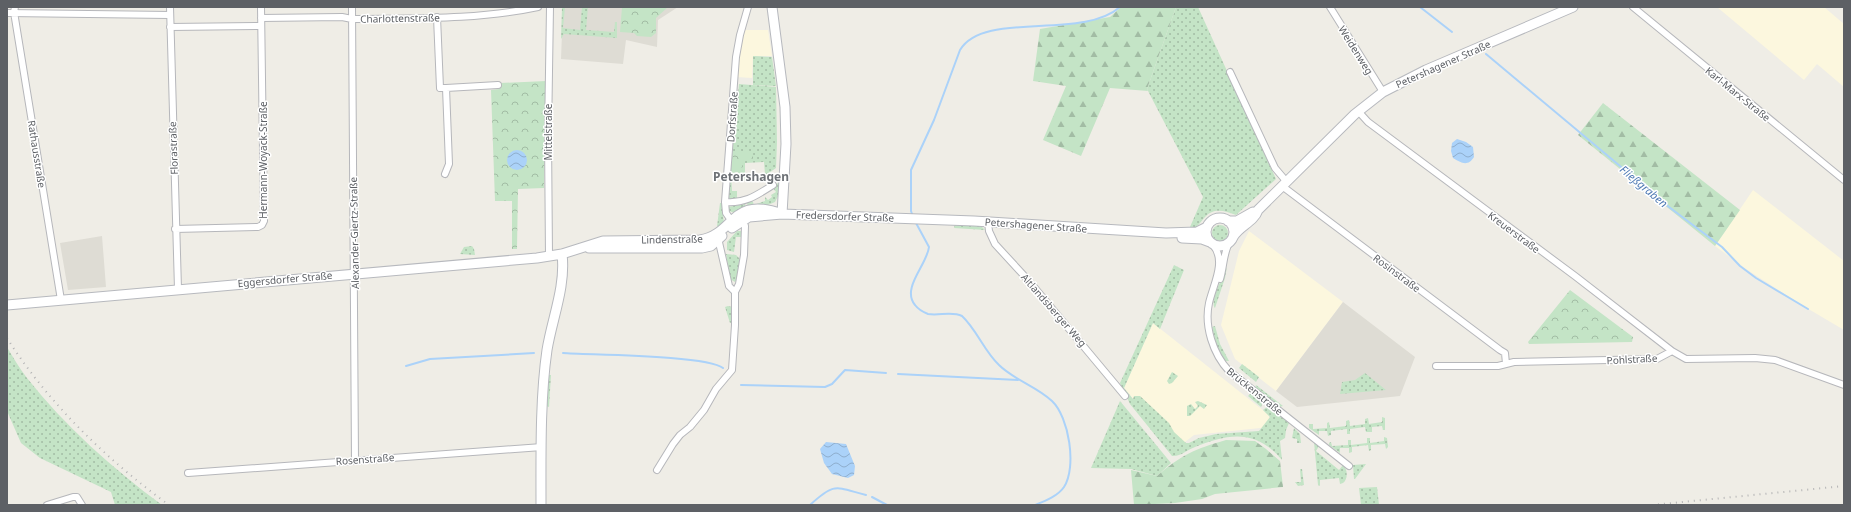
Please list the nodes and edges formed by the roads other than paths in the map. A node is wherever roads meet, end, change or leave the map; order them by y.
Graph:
1 (170, 7) edge
2 (261, 7) edge
3 (352, 7) edge
4 (538, 7) edge
5 (550, 7) edge
6 (748, 7) edge
7 (772, 7) edge
8 (1330, 7) edge
9 (1573, 7) edge
10 (1633, 7) edge
11 (14, 10) edge
12 (7, 13) edge
13 (170, 15) junction
14 (437, 17) junction
15 (261, 18) junction
16 (352, 19) junction
17 (262, 26) junction
18 (170, 27) junction
19 (1230, 72) dead end
20 (498, 85) dead end
21 (446, 88) junction
22 (1382, 92) junction
23 (1358, 111) junction
24 (444, 174) dead end
25 (1844, 180) edge
26 (1284, 183) junction
27 (773, 184) dead end
28 (725, 202) junction
29 (1258, 210) junction
30 (782, 214) junction
31 (907, 219) joint
32 (1228, 221) junction
33 (988, 222) junction
34 (732, 223) junction
35 (745, 226) dead end
36 (1207, 227) junction
37 (175, 229) junction
38 (1166, 233) junction
39 (717, 237) junction
40 (1232, 239) junction
41 (1212, 243) junction
42 (562, 254) junction
43 (549, 256) junction
44 (355, 273) junction
45 (178, 289) junction
46 (1214, 289) junction
47 (735, 292) junction
48 (61, 300) junction
49 (7, 305) edge
50 (1672, 351) junction
51 (1506, 364) junction
52 (1436, 366) dead end
53 (1844, 385) edge
54 (1125, 396) dead end
55 (542, 447) junction
56 (355, 460) junction
57 (1349, 466) dead end
58 (656, 470) dead end
59 (188, 473) dead end
60 (46, 505) edge
61 (82, 505) edge
62 (541, 505) edge

1 - 13 street, Florastraße
2 - 15 street, Hermann-Woyack-Straße
3 - 16 street, Alexander-Giertz-Straße
4 - 14 street, Charlottenstraße
5 - 43 street, Mittelstraße
6 - 28 street, Dorfstraße
7 - 30 street
8 - 22 street, Weidenweg
9 - 22 street, Petershagener Straße
10 - 25 street, Karl-Marx-Straße
11 - 12 street
11 - 13 street
11 - 48 street, Rathausstraße
13 - 18 street, Florastraße
14 - 16 street, Charlottenstraße
14 - 21 street
15 - 16 street, Charlottenstraße
15 - 17 street, Hermann-Woyack-Straße
16 - 44 street, Alexander-Giertz-Straße
17 - 18 street
17 - 37 street, Hermann-Woyack-Straße
18 - 37 street, Florastraße
19 - 26 street, Rosinstraße
20 - 21 street
21 - 24 street
22 - 23 street, Petershagener Straße
23 - 26 street, Petershagener Straße
23 - 50 street, Kreuerstraße
26 - 29 street, Petershagener Straße
26 - 51 street, Rosinstraße
27 - 28 street
28 - 34 street, Dorfstraße
29 - 32 street, Petershagener Straße
29 - 40 street, Petershagener Straße
30 - 31 street, Fredersdorfer Straße
30 - 34 street, Lindenstraße
31 - 33 street, Petershagener Straße
32 - 36 street, Petershagener Straße
32 - 40 street
33 - 38 street, Petershagener Straße
33 - 54 street, Altlandsberger Weg
34 - 39 street, Lindenstraße
35 - 47 street
36 - 38 street, Petershagener Straße
36 - 41 street
37 - 45 street, Florastraße
38 - 41 street, Petershagener Straße
39 - 42 street, Lindenstraße
39 - 47 street
40 - 41 street, Petershagener Straße
40 - 46 street, Brückenstraße
41 - 46 street, Brückenstraße
42 - 43 street, Eggersdorfer Straße
42 - 55 street
43 - 44 street, Eggersdorfer Straße
44 - 45 street, Eggersdorfer Straße
44 - 56 street, Alexander-Giertz-Straße
45 - 48 street, Eggersdorfer Straße
46 - 57 street, Brückenstraße
47 - 58 street
48 - 49 street, Eggersdorfer Straße
50 - 51 street, Pohlstraße
50 - 53 street, Pohlstraße
51 - 52 street, Pohlstraße
55 - 56 street, Rosenstraße
55 - 62 street
56 - 59 street, Rosenstraße
60 - 61 street

